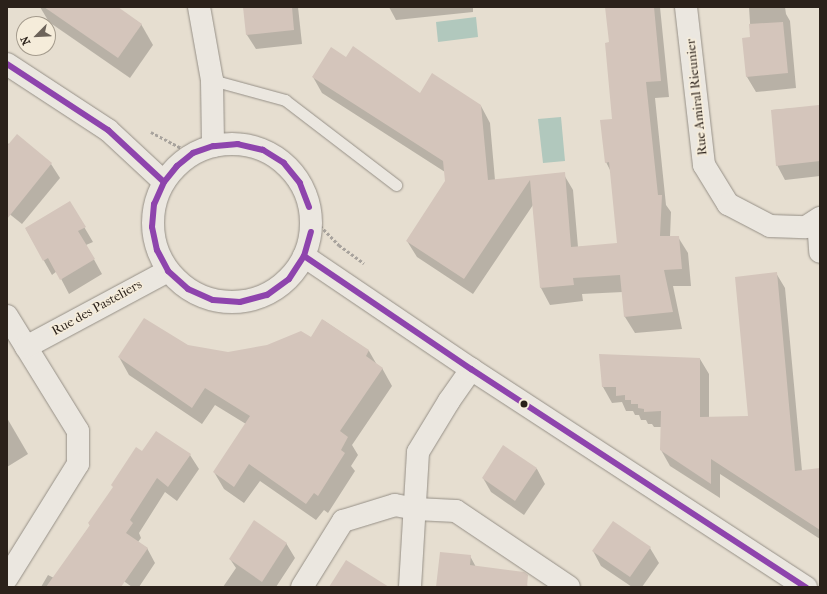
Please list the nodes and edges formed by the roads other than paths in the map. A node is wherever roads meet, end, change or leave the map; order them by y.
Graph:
1 (199, 7) edge
2 (686, 7) edge
3 (7, 64) edge
4 (212, 80) junction
5 (213, 146) junction
6 (164, 182) junction
7 (396, 185) dead end
8 (819, 219) edge
9 (820, 252) edge
10 (304, 256) junction
11 (168, 271) junction
12 (7, 316) edge
13 (26, 347) junction
14 (472, 369) junction
15 (416, 509) junction
16 (7, 578) edge
17 (302, 587) edge
18 (410, 587) edge
19 (570, 587) edge
20 (806, 587) edge

1 - 4 street
2 - 8 street, Rue Amiral Rieunier
3 - 6 street
4 - 5 street
4 - 7 lane
5 - 6 street
5 - 10 street
6 - 11 street
8 - 9 street, Rue Amiral Rieunier
10 - 11 street
10 - 14 street
11 - 13 street, Rue des Pasteliers
12 - 13 street
13 - 16 street
14 - 15 street
14 - 20 street
15 - 17 street
15 - 18 street
15 - 19 street

